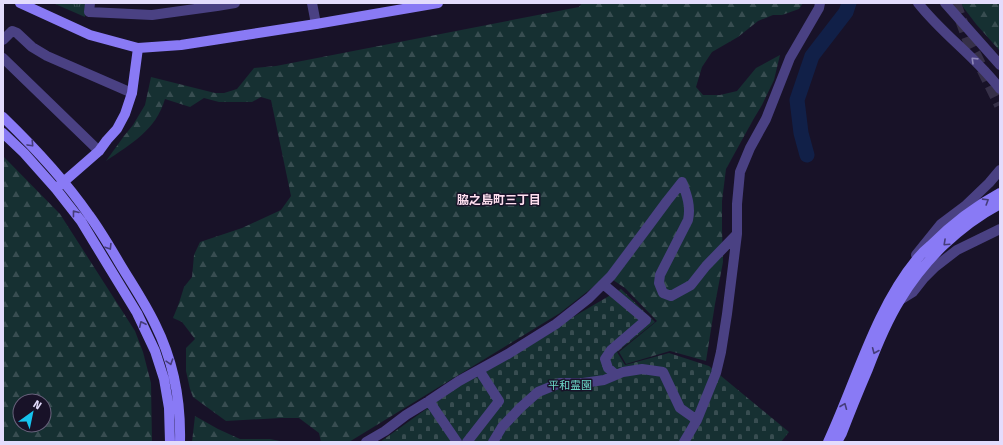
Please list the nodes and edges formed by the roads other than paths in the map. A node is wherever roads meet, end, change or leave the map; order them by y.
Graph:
1 (20, 3) edge
2 (90, 3) edge
3 (235, 3) edge
4 (312, 3) edge
5 (438, 3) edge
6 (820, 3) edge
7 (918, 3) edge
8 (945, 3) edge
9 (316, 24) junction
10 (3, 40) edge
11 (138, 48) junction
12 (3, 58) edge
13 (1000, 65) edge
14 (1000, 89) edge
15 (132, 93) junction
16 (3, 117) edge
17 (3, 133) edge
18 (99, 151) junction
19 (1000, 170) edge
20 (64, 182) junction
21 (56, 189) junction
22 (1000, 193) edge
23 (1000, 204) edge
24 (1000, 229) edge
25 (737, 234) junction
26 (603, 284) junction
27 (895, 289) junction
28 (900, 300) junction
29 (479, 370) junction
30 (616, 375) junction
31 (429, 401) junction
32 (696, 420) junction
33 (170, 442) edge
34 (180, 442) edge
35 (366, 442) edge
36 (457, 442) edge
37 (467, 442) edge
38 (493, 442) edge
39 (684, 442) edge
40 (828, 442) edge
41 (837, 442) edge

1 - 11 street
2 - 3 street
4 - 9 street
5 - 9 street
6 - 25 street
14 -> 7 street
8 - 13 street
9 - 11 street
10 - 15 street
11 - 15 street
12 - 18 street
15 - 18 street
16 -> 20 street
17 - 21 street
18 - 20 street
19 - 27 street
20 - 21 street
20 -> 34 street
33 -> 21 street
27 -> 22 street
23 -> 28 street
24 - 28 street
25 - 26 street
25 - 32 street
26 - 29 street
26 - 30 street
40 -> 27 street
28 -> 41 street
29 - 31 street
29 - 37 street
30 - 32 street
30 - 38 street
31 - 35 street
31 - 36 street
32 - 39 street

